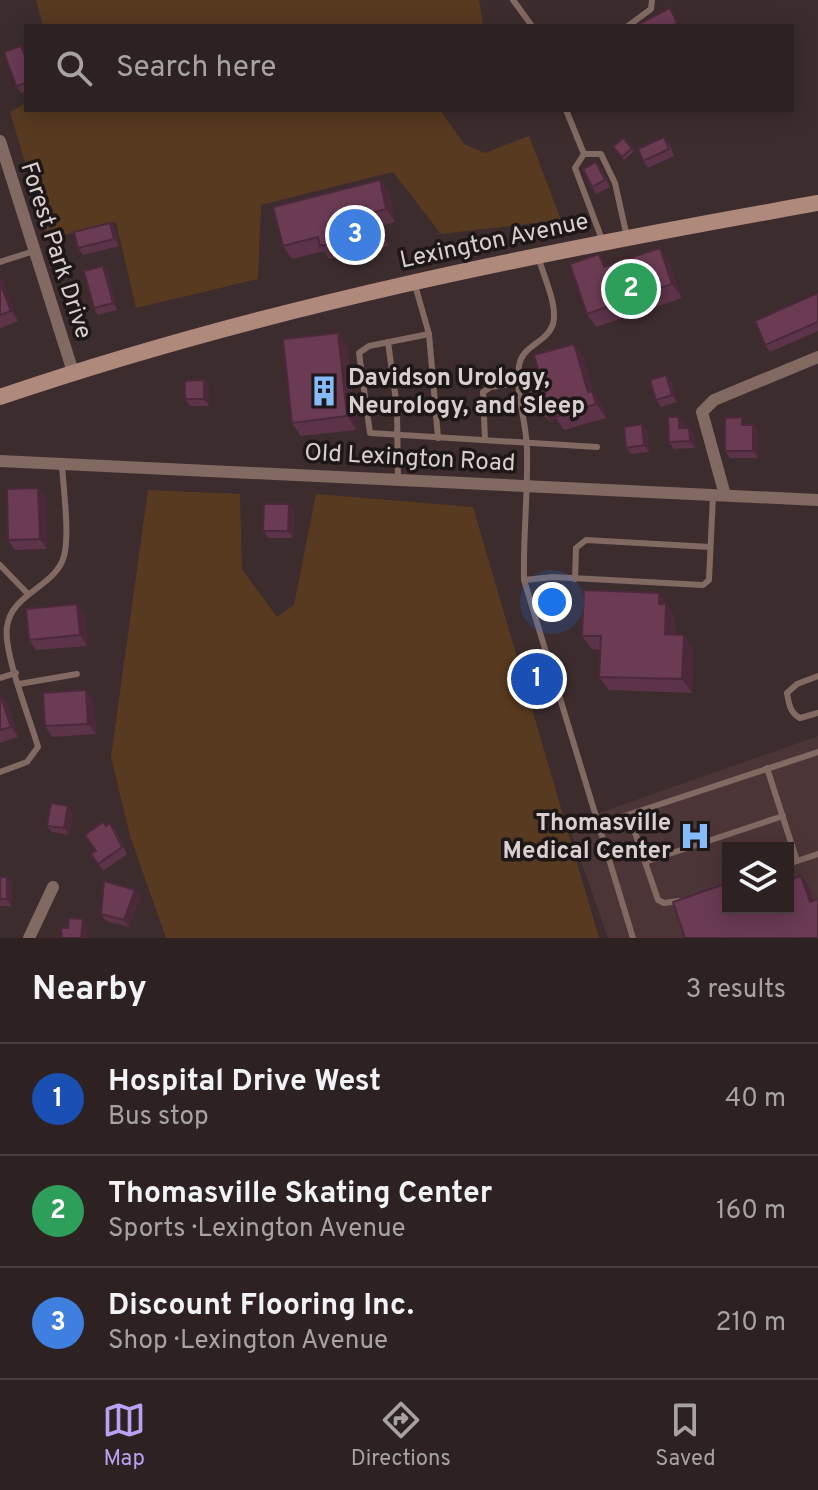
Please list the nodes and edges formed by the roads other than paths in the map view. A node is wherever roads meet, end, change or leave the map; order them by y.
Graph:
1 (513, 0) edge
2 (652, 0) edge
3 (531, 24) edge
4 (631, 24) edge
5 (567, 112) edge
6 (0, 141) edge
7 (584, 154) junction
8 (818, 203) edge
9 (627, 237) junction
10 (603, 242) junction
11 (35, 251) junction
12 (537, 253) junction
13 (0, 262) edge
14 (413, 282) junction
15 (429, 334) junction
16 (388, 342) junction
17 (818, 357) edge
18 (73, 372) junction
19 (518, 383) junction
20 (0, 397) edge
21 (398, 437) junction
22 (438, 438) junction
23 (485, 440) junction
24 (526, 441) junction
25 (597, 447) dead end
26 (0, 461) edge
27 (62, 463) junction
28 (398, 481) junction
29 (525, 485) junction
30 (719, 495) junction
31 (818, 500) edge
32 (710, 547) junction
33 (0, 565) edge
34 (575, 579) junction
35 (524, 580) junction
36 (28, 594) junction
37 (16, 673) junction
38 (77, 674) dead end
39 (818, 676) edge
40 (0, 678) edge
41 (19, 684) junction
42 (818, 713) edge
43 (818, 752) edge
44 (767, 768) junction
45 (0, 772) edge
46 (629, 815) junction
47 (783, 816) junction
48 (600, 824) junction
49 (818, 854) edge
50 (797, 861) junction
51 (645, 862) junction
52 (794, 862) edge
53 (53, 887) dead end
54 (687, 898) edge
55 (29, 938) edge
56 (633, 938) edge

1 - 3 lane
2 - 4 lane
5 - 7 lane
6 - 11 street, Forest Park Drive
7 - 9 lane
7 - 10 lane
8 - 9 main road, Lexington Avenue
9 - 10 main road, Lexington Avenue
10 - 12 main road, Lexington Avenue
11 - 13 lane
11 - 18 street, Forest Park Drive
12 - 14 main road, Lexington Avenue
12 - 19 lane
14 - 15 lane
14 - 18 main road, Lexington Avenue
15 - 16 lane
15 - 22 lane
16 - 21 lane
16 - 21 lane
17 - 30 street
18 - 20 main road, Lexington Avenue
19 - 23 lane
19 - 24 lane
21 - 22 lane
21 - 28 lane
22 - 23 lane
23 - 24 lane
24 - 25 lane
24 - 29 lane
26 - 27 street, Old Lexington Road
27 - 28 street, Old Lexington Road
27 - 36 lane
28 - 29 street, Old Lexington Road
29 - 30 street, Old Lexington Road
29 - 35 lane
30 - 31 street, Old Lexington Road
30 - 32 lane
32 - 34 lane
32 - 34 lane
33 - 36 lane
34 - 35 lane
35 - 48 lane
36 - 37 lane
37 - 40 lane
37 - 41 lane
38 - 41 lane
39 - 42 lane
41 - 45 lane
43 - 44 lane
44 - 46 lane
44 - 47 lane
46 - 48 lane
46 - 51 lane
47 - 50 lane
47 - 51 lane
48 - 56 lane
49 - 50 lane
50 - 52 lane
51 - 54 lane
53 - 55 street

